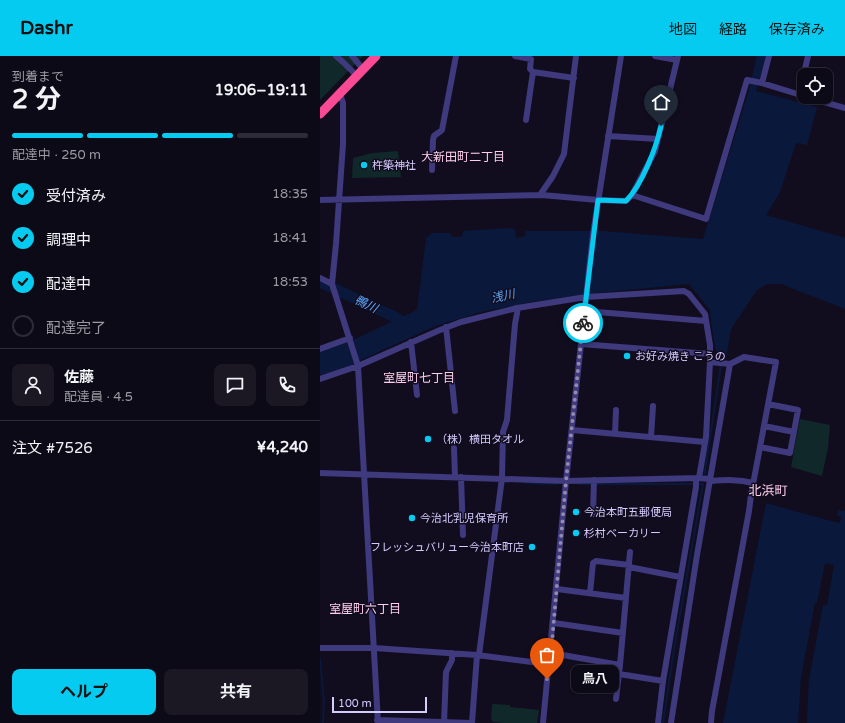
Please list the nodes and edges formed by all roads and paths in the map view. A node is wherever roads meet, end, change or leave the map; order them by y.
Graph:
1 (336, 56) edge
2 (352, 56) edge
3 (376, 56) edge
4 (456, 56) edge
5 (515, 56) edge
6 (576, 56) edge
7 (621, 56) edge
8 (655, 56) edge
9 (769, 56) edge
10 (808, 56) edge
11 (677, 58) edge
12 (806, 68) edge
13 (360, 72) junction
14 (533, 72) junction
15 (574, 78) junction
16 (760, 83) junction
17 (340, 94) junction
18 (797, 94) edge
19 (831, 104) edge
20 (845, 108) edge
21 (320, 114) edge
22 (526, 120) dead end
23 (608, 136) junction
24 (658, 139) junction
25 (432, 170) dead end
26 (540, 195) junction
27 (632, 195) junction
28 (320, 200) edge
29 (338, 200) junction
30 (598, 200) junction
31 (320, 278) edge
32 (332, 284) junction
33 (586, 295) junction
34 (518, 308) junction
35 (585, 311) junction
36 (706, 321) junction
37 (446, 327) junction
38 (350, 340) junction
39 (412, 342) junction
40 (581, 344) junction
41 (320, 349) edge
42 (710, 354) junction
43 (713, 362) junction
44 (358, 364) junction
45 (728, 364) junction
46 (320, 380) edge
47 (417, 395) dead end
48 (768, 404) junction
49 (653, 406) dead end
50 (616, 410) dead end
51 (455, 412) dead end
52 (764, 426) junction
53 (572, 430) junction
54 (794, 432) junction
55 (615, 434) junction
56 (651, 437) junction
57 (705, 442) junction
58 (760, 447) junction
59 (454, 448) dead end
60 (320, 472) edge
61 (364, 473) junction
62 (458, 477) junction
63 (502, 478) junction
64 (698, 478) junction
65 (594, 480) junction
66 (709, 480) junction
67 (566, 481) junction
68 (753, 483) junction
69 (593, 514) dead end
70 (463, 535) dead end
71 (630, 552) dead end
72 (629, 566) junction
73 (680, 577) junction
74 (557, 589) junction
75 (590, 594) junction
76 (626, 598) junction
77 (554, 623) junction
78 (623, 633) junction
79 (671, 635) junction
80 (682, 637) junction
81 (320, 648) edge
82 (374, 648) junction
83 (452, 653) junction
84 (551, 653) junction
85 (478, 655) junction
86 (548, 664) junction
87 (620, 665) junction
88 (619, 674) junction
89 (663, 681) junction
90 (616, 699) dead end
91 (378, 721) edge
92 (445, 722) edge
93 (543, 723) edge
94 (658, 723) edge
95 (670, 723) edge
96 (711, 723) edge

1 - 13 street
2 - 13 street
3 - 13 highway
4 - 25 street
5 - 14 street
6 - 15 street
7 - 23 street
8 - 11 street
9 - 16 street
10 - 12 street
11 - 24 street
13 - 17 highway
14 - 15 street
14 - 22 street
15 - 26 street
16 - 18 street
16 - 27 street
17 - 21 highway
17 - 29 street
19 - 20 street
23 - 24 street
23 - 30 street
24 - 27 street
26 - 29 street
26 - 30 street
27 - 30 street
28 - 29 street
29 - 32 street
30 - 33 street
31 - 32 street
32 - 38 street
33 - 34 street
33 - 35 street
33 - 36 street
34 - 37 street
34 - 63 street
35 - 36 street
35 - 40 street
36 - 42 street
37 - 39 street
37 - 51 street
38 - 41 street
38 - 44 street
39 - 44 street
39 - 47 street
40 - 42 street
40 - 53 street
42 - 43 street
43 - 45 street
43 - 57 street
44 - 46 street
44 - 61 street
45 - 48 street
45 - 66 street
48 - 52 street
48 - 54 street
49 - 56 street
50 - 55 street
52 - 54 street
52 - 58 street
53 - 55 street
53 - 67 street
54 - 58 street
55 - 56 street
56 - 57 street
57 - 64 street
58 - 68 street
59 - 62 street
60 - 61 street
61 - 62 street
61 - 82 street
62 - 63 street
62 - 70 street
63 - 67 street
63 - 85 street
64 - 65 street
64 - 66 street
64 - 73 street
65 - 67 street
65 - 69 street
66 - 68 street
66 - 80 street
67 - 74 street
68 - 96 street
71 - 72 street
72 - 73 street
72 - 75 street
72 - 76 street
73 - 79 street
74 - 75 street
74 - 77 street
75 - 76 street
76 - 78 street
77 - 78 street
77 - 84 street
78 - 87 street
79 - 80 street
79 - 89 street
80 - 95 street
81 - 82 street
82 - 83 street
82 - 91 street
83 - 85 street
83 - 92 street
84 - 86 street
84 - 87 street
85 - 86 street
85 - 92 street
86 - 93 street
87 - 88 street
88 - 89 street
88 - 90 street
89 - 94 street
91 - 92 street

